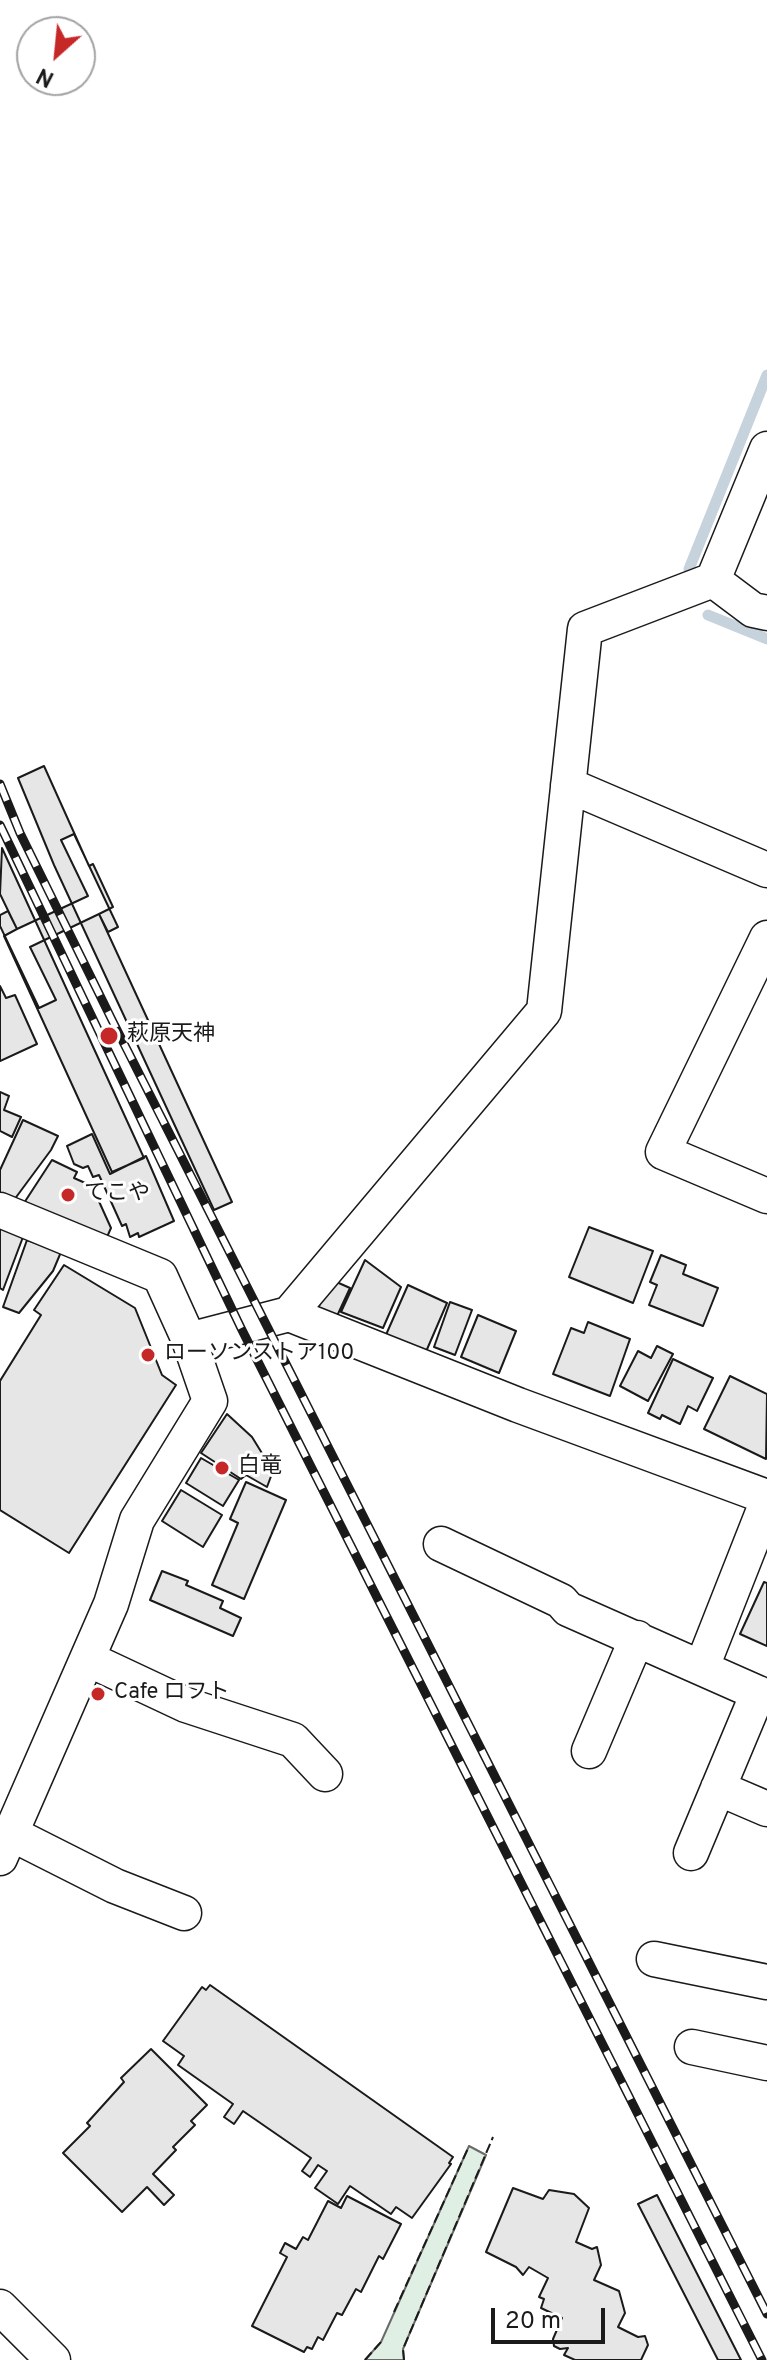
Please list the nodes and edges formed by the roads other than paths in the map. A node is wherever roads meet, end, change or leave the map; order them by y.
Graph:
1 (767, 449) edge
2 (713, 580) junction
3 (767, 613) edge
4 (568, 785) junction
5 (767, 870) edge
6 (767, 938) edge
7 (767, 1196) edge
8 (0, 1210) edge
9 (289, 1314) junction
10 (189, 1340) junction
11 (767, 1500) edge
12 (441, 1544) dead end
13 (637, 1638) junction
14 (88, 1659) junction
15 (702, 1667) junction
16 (762, 1695) edge
17 (589, 1751) dead end
18 (325, 1774) dead end
19 (718, 1788) junction
20 (767, 1809) edge
21 (6, 1846) edge
22 (691, 1853) dead end
23 (184, 1913) dead end
24 (654, 1959) dead end
25 (767, 1982) edge
26 (692, 2047) dead end
27 (767, 2063) edge
28 (0, 2307) edge
29 (53, 2360) edge

1 - 2 street
2 - 3 street
2 - 4 street
4 - 5 street
4 - 9 street
6 - 7 street
8 - 10 street
9 - 10 street
9 - 11 street
10 - 14 street
11 - 15 street
12 - 13 street
13 - 15 street
13 - 17 street
14 - 18 street
14 - 21 street
15 - 16 street
16 - 19 street
19 - 20 street
19 - 22 street
21 - 23 street
24 - 25 street
26 - 27 street
28 - 29 street

